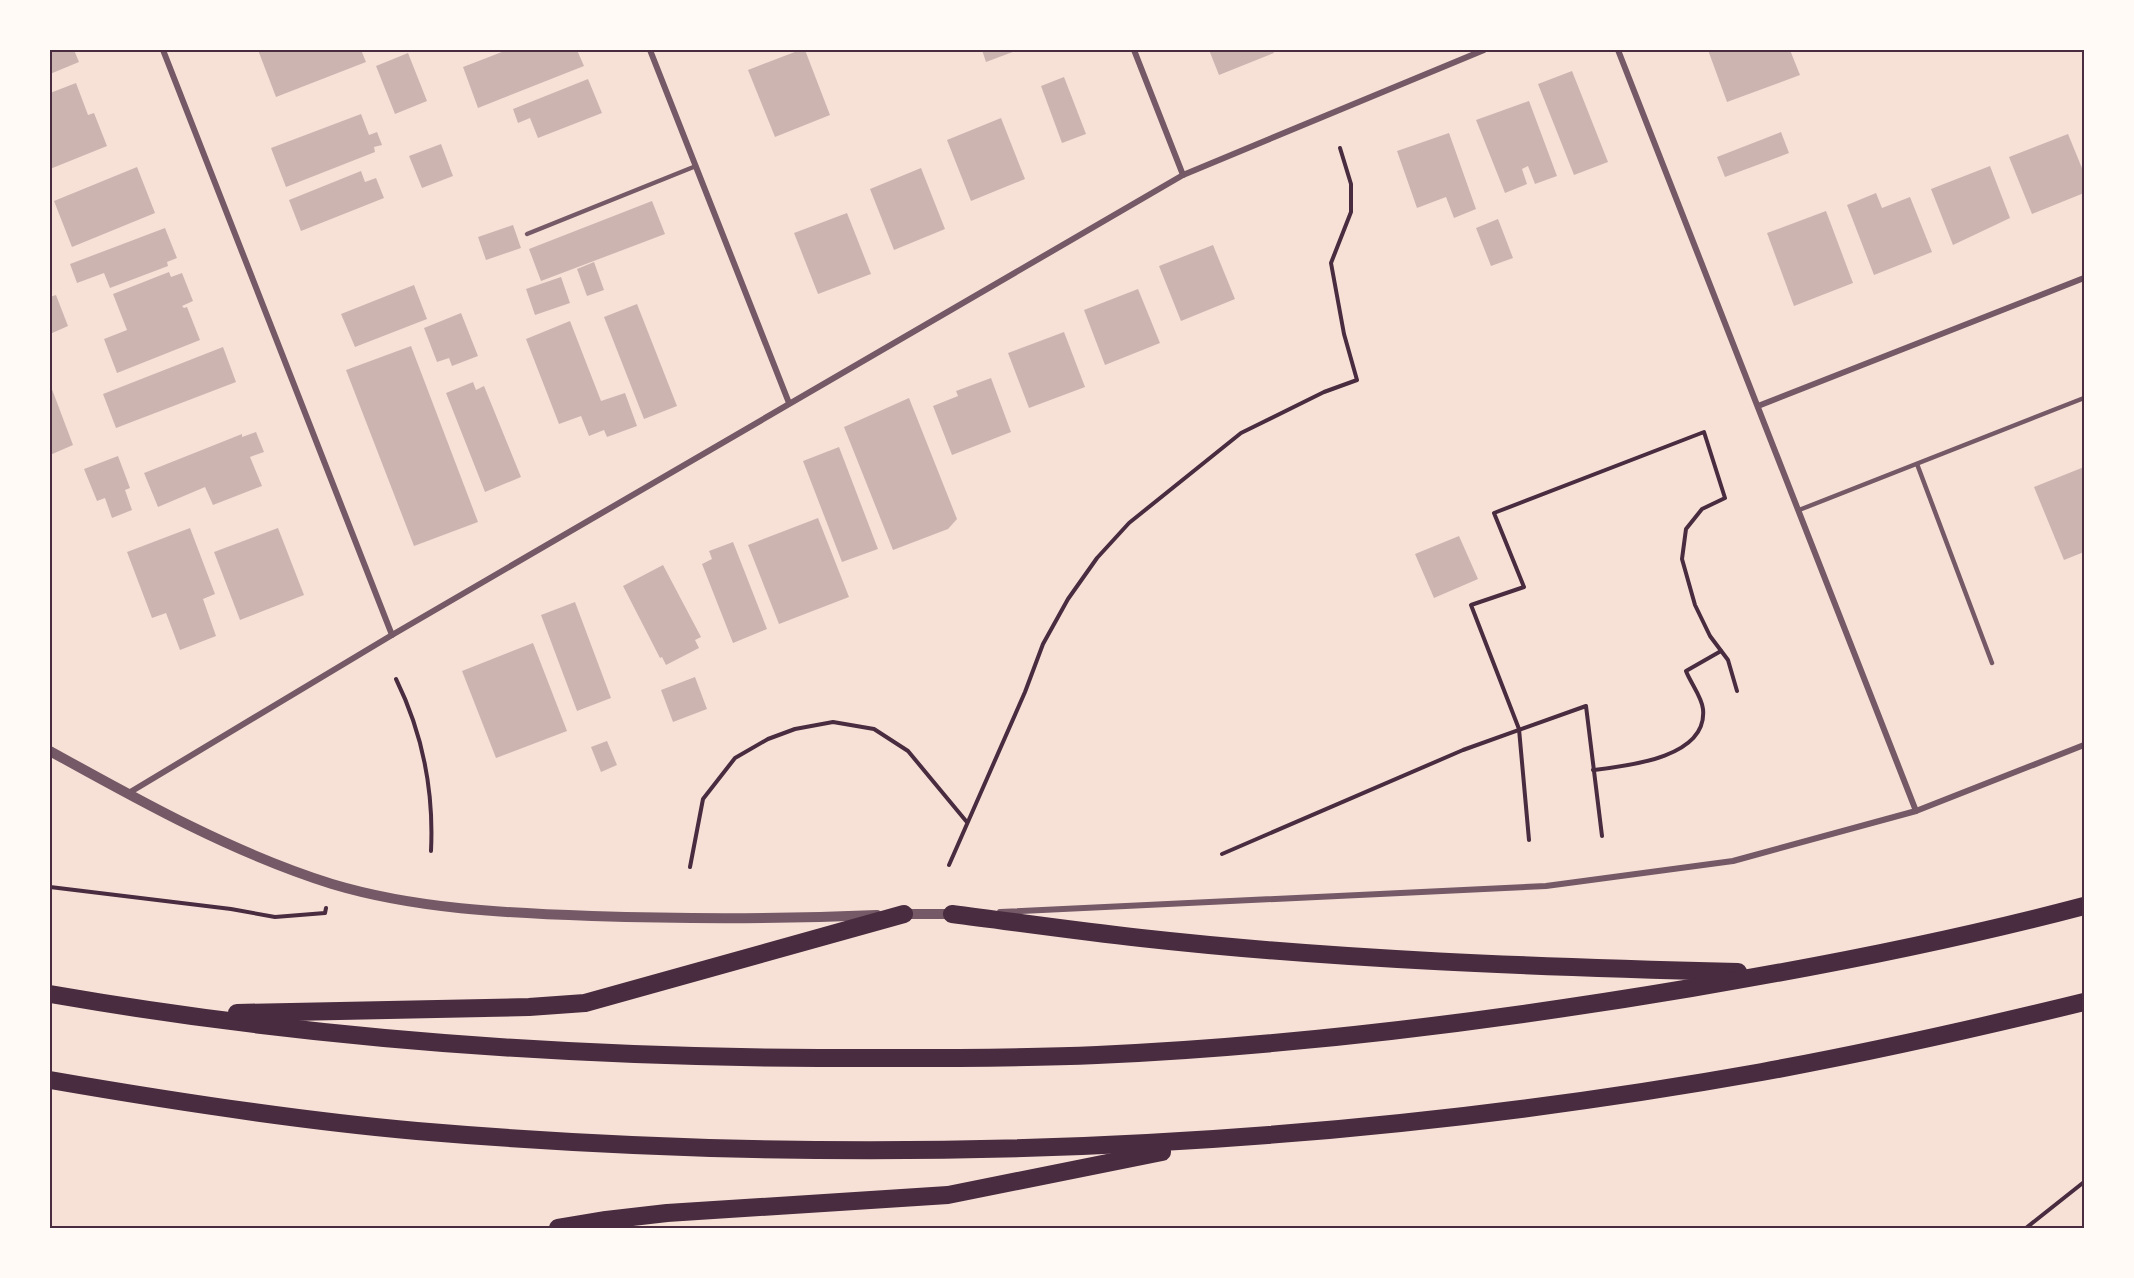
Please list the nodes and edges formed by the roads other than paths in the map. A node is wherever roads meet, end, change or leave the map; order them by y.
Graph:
1 (163, 50) edge
2 (650, 50) edge
3 (1134, 50) edge
4 (1484, 50) edge
5 (1618, 50) edge
6 (696, 166) junction
7 (1183, 175) junction
8 (527, 234) dead end
9 (2085, 278) edge
10 (2085, 398) edge
11 (789, 403) junction
12 (1758, 406) junction
13 (1917, 464) junction
14 (1799, 510) junction
15 (392, 635) junction
16 (1992, 663) dead end
17 (2085, 745) edge
18 (50, 751) edge
19 (127, 794) junction
20 (1916, 811) junction
21 (2085, 906) edge
22 (904, 914) junction
23 (952, 914) junction
24 (1779, 973) junction
25 (50, 994) edge
26 (2085, 1002) edge
27 (164, 1014) junction
28 (50, 1080) edge
29 (1228, 1139) junction
30 (558, 1228) edge

1 - 15 street
2 - 6 street
3 - 7 street
4 - 7 street
5 - 12 street
6 - 8 lane
6 - 11 street
7 - 11 street
9 - 12 street
10 - 13 lane
11 - 15 street
12 - 14 street
13 - 14 lane
13 - 16 lane
14 - 20 street
15 - 19 street
17 - 20 street
18 - 19 street
19 - 22 street
20 - 23 street
21 - 24 highway
22 - 23 street
22 - 27 highway
23 - 24 highway
24 - 27 highway
25 - 27 highway
26 - 29 highway
28 - 29 highway
29 - 30 highway

